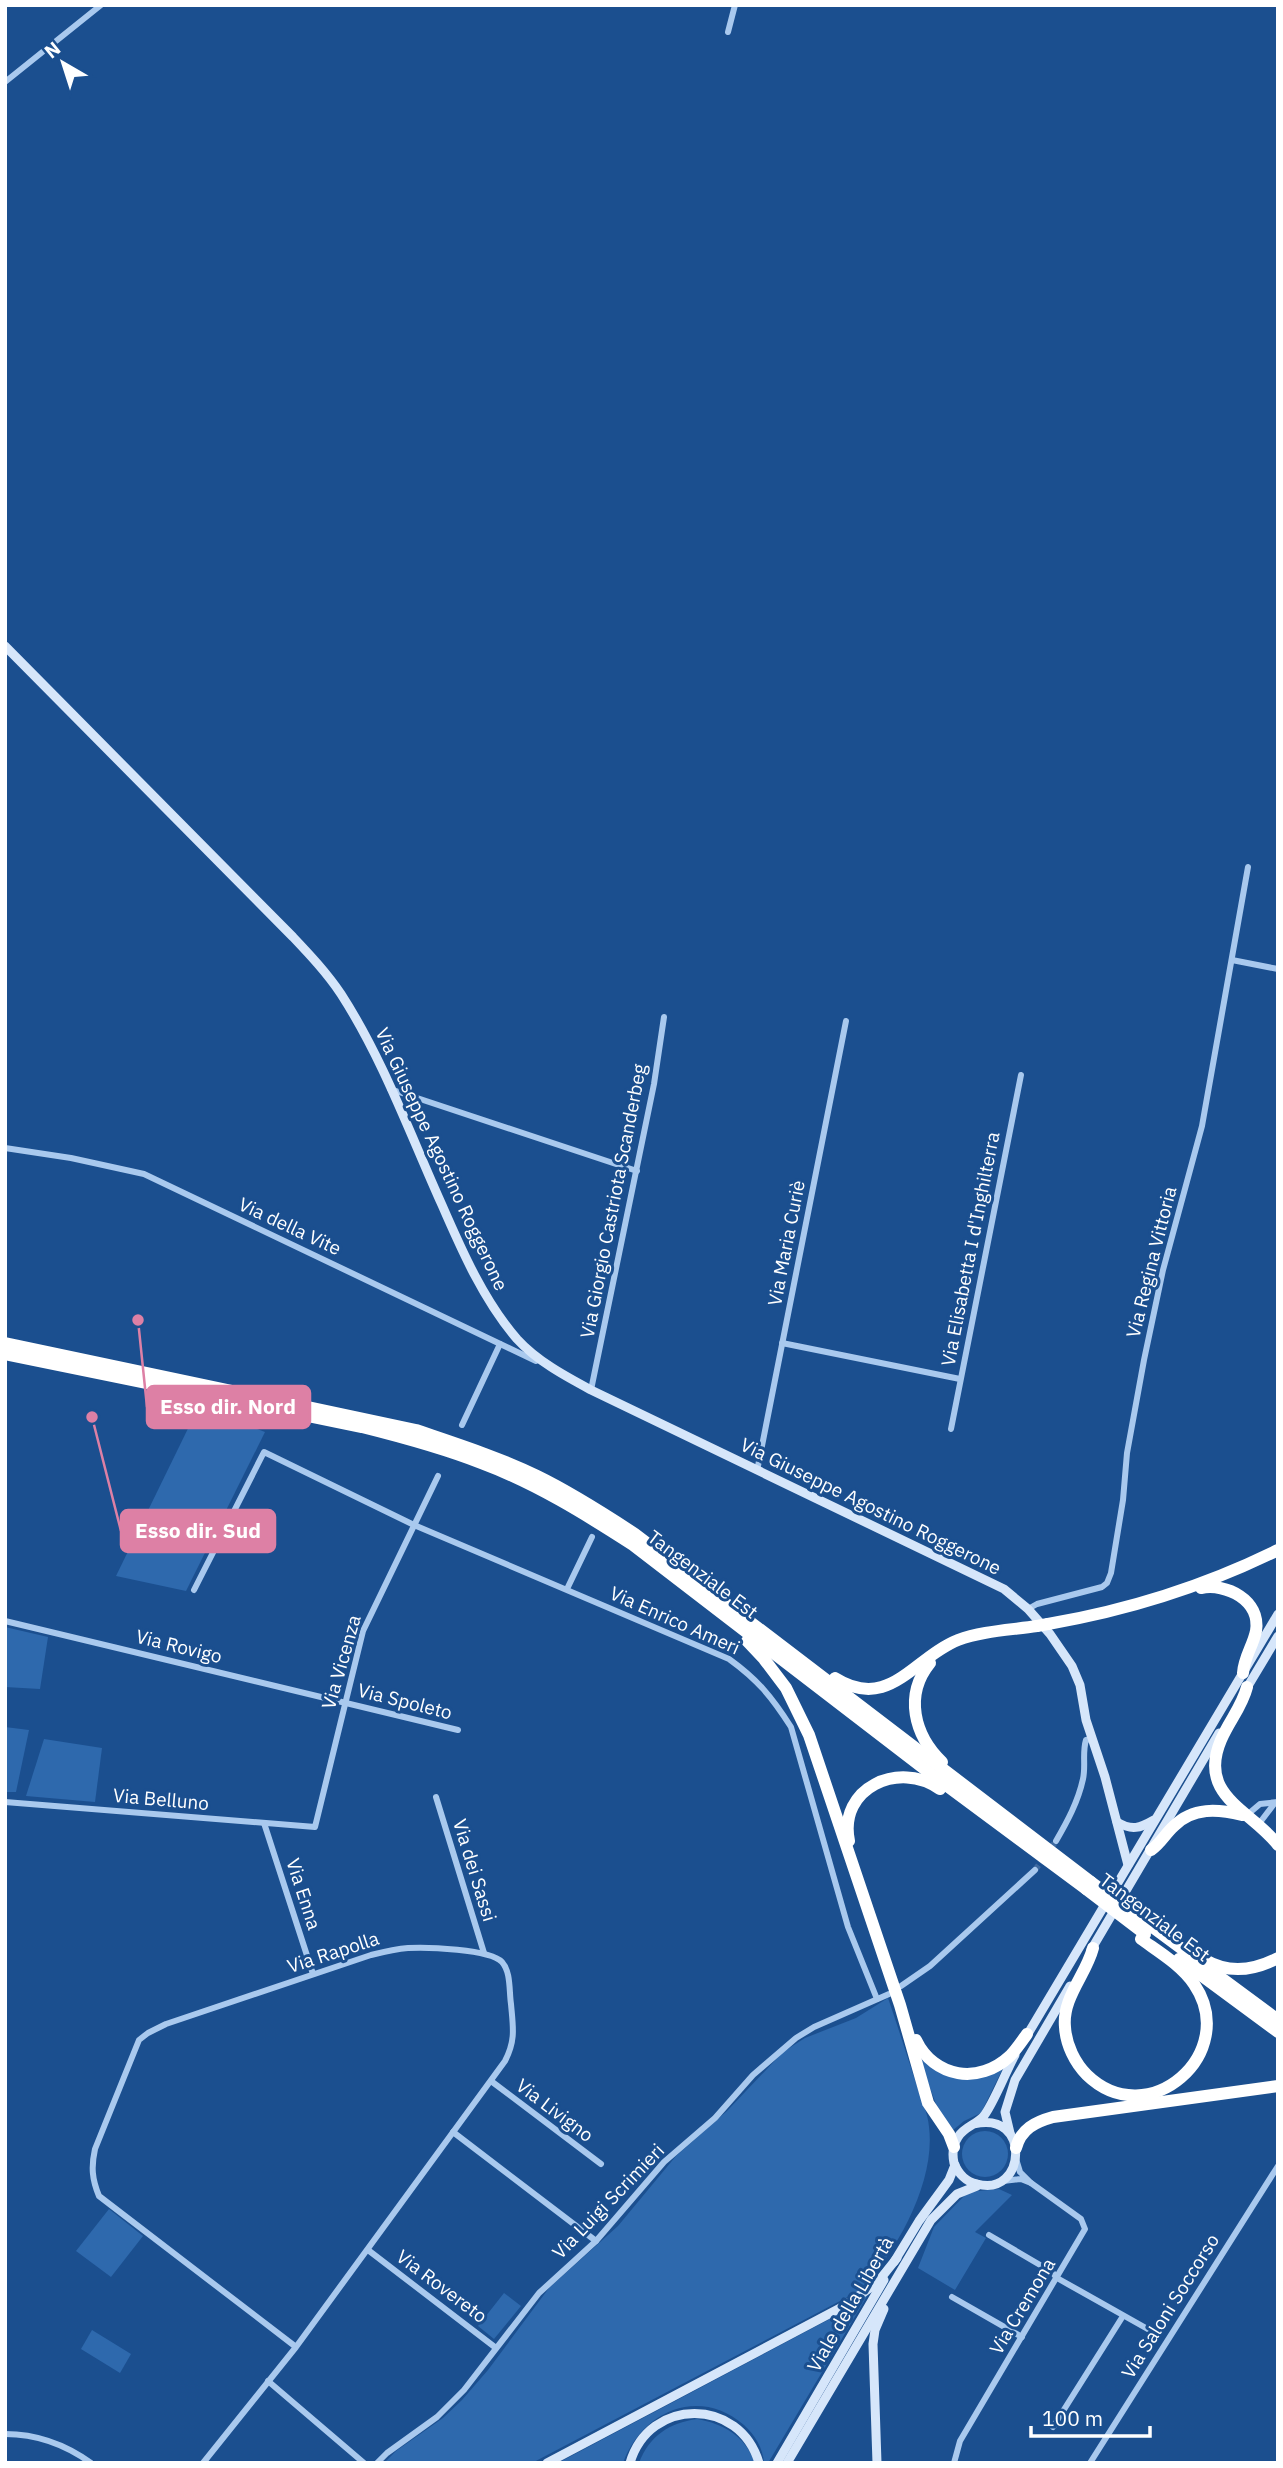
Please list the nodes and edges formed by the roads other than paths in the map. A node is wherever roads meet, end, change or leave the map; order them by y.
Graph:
1 (102, 5) edge
2 (735, 5) edge
3 (727, 32) dead end
4 (5, 82) edge
5 (5, 646) edge
6 (1248, 867) dead end
7 (1232, 960) junction
8 (1278, 969) edge
9 (664, 1017) dead end
10 (846, 1021) dead end
11 (1021, 1075) dead end
12 (390, 1089) junction
13 (5, 1148) edge
14 (637, 1171) junction
15 (5, 1343) edge
16 (500, 1343) junction
17 (782, 1343) junction
18 (5, 1354) edge
19 (551, 1367) junction
20 (960, 1379) junction
21 (591, 1390) junction
22 (462, 1424) dead end
23 (951, 1429) dead end
24 (757, 1471) junction
25 (438, 1476) dead end
26 (414, 1525) junction
27 (592, 1537) dead end
28 (1278, 1550) edge
29 (567, 1589) junction
30 (194, 1590) dead end
31 (1180, 1591) junction
32 (701, 1597) junction
33 (1028, 1609) junction
34 (1278, 1614) edge
35 (5, 1621) edge
36 (1278, 1636) edge
37 (781, 1645) junction
38 (944, 1647) junction
39 (1243, 1673) junction
40 (1247, 1687) junction
41 (345, 1703) junction
42 (458, 1730) dead end
43 (1091, 1739) junction
44 (436, 1797) dead end
45 (5, 1802) edge
46 (1276, 1802) edge
47 (994, 1815) junction
48 (1246, 1816) junction
49 (1156, 1819) junction
50 (1117, 1822) junction
51 (264, 1824) junction
52 (1258, 1825) junction
53 (314, 1827) joint
54 (1056, 1841) tunnel mouth
55 (1278, 1845) edge
56 (1151, 1850) junction
57 (1128, 1865) junction
58 (856, 1868) junction
59 (1035, 1870) tunnel mouth
60 (1138, 1871) junction
61 (1103, 1896) junction
62 (1148, 1930) junction
63 (1093, 1948) junction
64 (484, 1953) junction
65 (1278, 1958) edge
66 (313, 1975) junction
67 (901, 1986) dead end
68 (889, 1994) dead end
69 (877, 1999) junction
70 (900, 2005) junction
71 (1278, 2020) edge
72 (1278, 2032) edge
73 (1027, 2034) junction
74 (491, 2081) junction
75 (1278, 2085) edge
76 (974, 2124) junction
77 (453, 2132) junction
78 (954, 2147) junction
79 (1015, 2148) junction
80 (601, 2164) dead end
81 (955, 2165) junction
82 (1278, 2166) edge
83 (997, 2183) junction
84 (1031, 2183) junction
85 (980, 2185) junction
86 (989, 2235) dead end
87 (920, 2238) junction
88 (596, 2241) junction
89 (368, 2250) junction
90 (897, 2258) junction
91 (1057, 2278) junction
92 (952, 2297) dead end
93 (1123, 2316) junction
94 (1153, 2332) dead end
95 (1022, 2337) junction
96 (296, 2347) junction
97 (496, 2348) junction
98 (268, 2381) junction
99 (1053, 2427) dead end
100 (5, 2434) edge
101 (91, 2463) edge
102 (203, 2463) edge
103 (364, 2463) edge
104 (377, 2463) edge
105 (547, 2463) edge
106 (631, 2463) edge
107 (759, 2463) edge
108 (777, 2463) edge
109 (787, 2463) edge
110 (877, 2463) edge
111 (954, 2463) edge
112 (1090, 2463) edge

1 - 4 street
2 - 3 street
5 - 12 main road, Via Giuseppe Agostino Roggerone
6 - 7 street, Via Regina Vittoria
7 - 8 street
7 - 33 street, Via Regina Vittoria
9 - 14 street, Via Giorgio Castriota Scanderbeg
10 - 17 street, Via Maria Curiè
11 - 20 street, Via Elisabetta I d'Inghilterra
12 - 14 street
12 - 19 main road, Via Giuseppe Agostino Roggerone
13 - 16 street, Via della Vite
14 - 21 street, Via Giorgio Castriota Scanderbeg
15 - 37 highway, Tangenziale Est
16 - 19 street, Via della Vite
16 - 22 street
17 - 20 street
17 - 24 street, Via Maria Curiè
18 - 32 highway, Tangenziale Est
19 - 21 main road, Via Giuseppe Agostino Roggerone
20 - 23 street, Via Elisabetta I d'Inghilterra
21 - 24 main road, Via Giuseppe Agostino Roggerone
24 - 33 main road, Via Giuseppe Agostino Roggerone
25 - 26 street, Via Vicenza
26 - 29 street, Via Enrico Ameri
26 - 30 street, Via Enrico Ameri
26 - 41 street, Via Vicenza
27 - 29 street
28 - 31 highway
29 - 69 street, Via Enrico Ameri
31 - 38 highway
31 - 39 highway
32 - 47 highway, Tangenziale Est
32 - 58 highway
33 - 43 main road, Via Giuseppe Agostino Roggerone
34 - 39 main road
35 - 41 street, Via Rovigo
36 - 40 main road
37 - 38 highway
37 - 47 highway, Tangenziale Est
38 - 47 highway
39 - 49 main road
40 - 48 highway
40 - 56 main road
41 - 42 street, Via Spoleto
41 - 53 street, Via Vicenza
43 - 50 main road, Via Giuseppe Agostino Roggerone
43 - 54 street
44 - 64 street, Via dei Sassi
45 - 51 street, Via Belluno
46 - 48 street
46 - 52 street
47 - 58 highway
47 - 61 highway, Tangenziale Est, bridge
48 - 52 highway
48 - 56 highway
49 - 50 main road
49 - 57 main road
50 - 57 main road, Via Giuseppe Agostino Roggerone
51 - 53 street, Via Belluno
51 - 66 street, Via Enna
52 - 55 highway
56 - 60 main road
57 - 60 main road
57 - 73 main road
58 - 70 highway
59 - 67 street
60 - 63 main road
61 - 62 highway, bridge
61 - 62 highway, bridge
62 - 63 highway
62 - 65 highway
62 - 71 highway, Tangenziale Est
62 - 72 highway, Tangenziale Est
63 - 79 main road
64 - 66 street, Via Rapolla
64 - 74 street
66 - 96 street, Via Rapolla
68 - 69 street, Via Luigi Scrimieri
69 - 88 street, Via Luigi Scrimieri
70 - 73 highway
70 - 78 highway
73 - 76 main road
74 - 77 street
74 - 80 street, Via Livigno
75 - 79 highway
76 - 78 main road
76 - 79 main road
77 - 88 street
77 - 89 street
78 - 81 main road
79 - 83 main road
79 - 84 street, Via Cremona
81 - 85 main road
81 - 90 main road, Viale della Libertà
82 - 112 street, Via Saloni Soccorso
83 - 84 street
83 - 85 main road, Viale della Libertà
84 - 91 street, Via Cremona
85 - 87 main road, Viale della Libertà
86 - 91 street
87 - 109 main road, Viale della Libertà
87 - 110 main road
88 - 97 street, Via Luigi Scrimieri
89 - 96 street
89 - 97 street, Via Rovereto
90 - 105 main road
90 - 108 main road, Viale della Libertà
91 - 93 street
91 - 95 street, Via Cremona
92 - 95 street
93 - 94 street
93 - 99 street
95 - 111 street, Via Cremona
96 - 98 street
97 - 104 street, Via Luigi Scrimieri
98 - 102 street
98 - 103 street
100 - 101 street
106 - 107 main road

